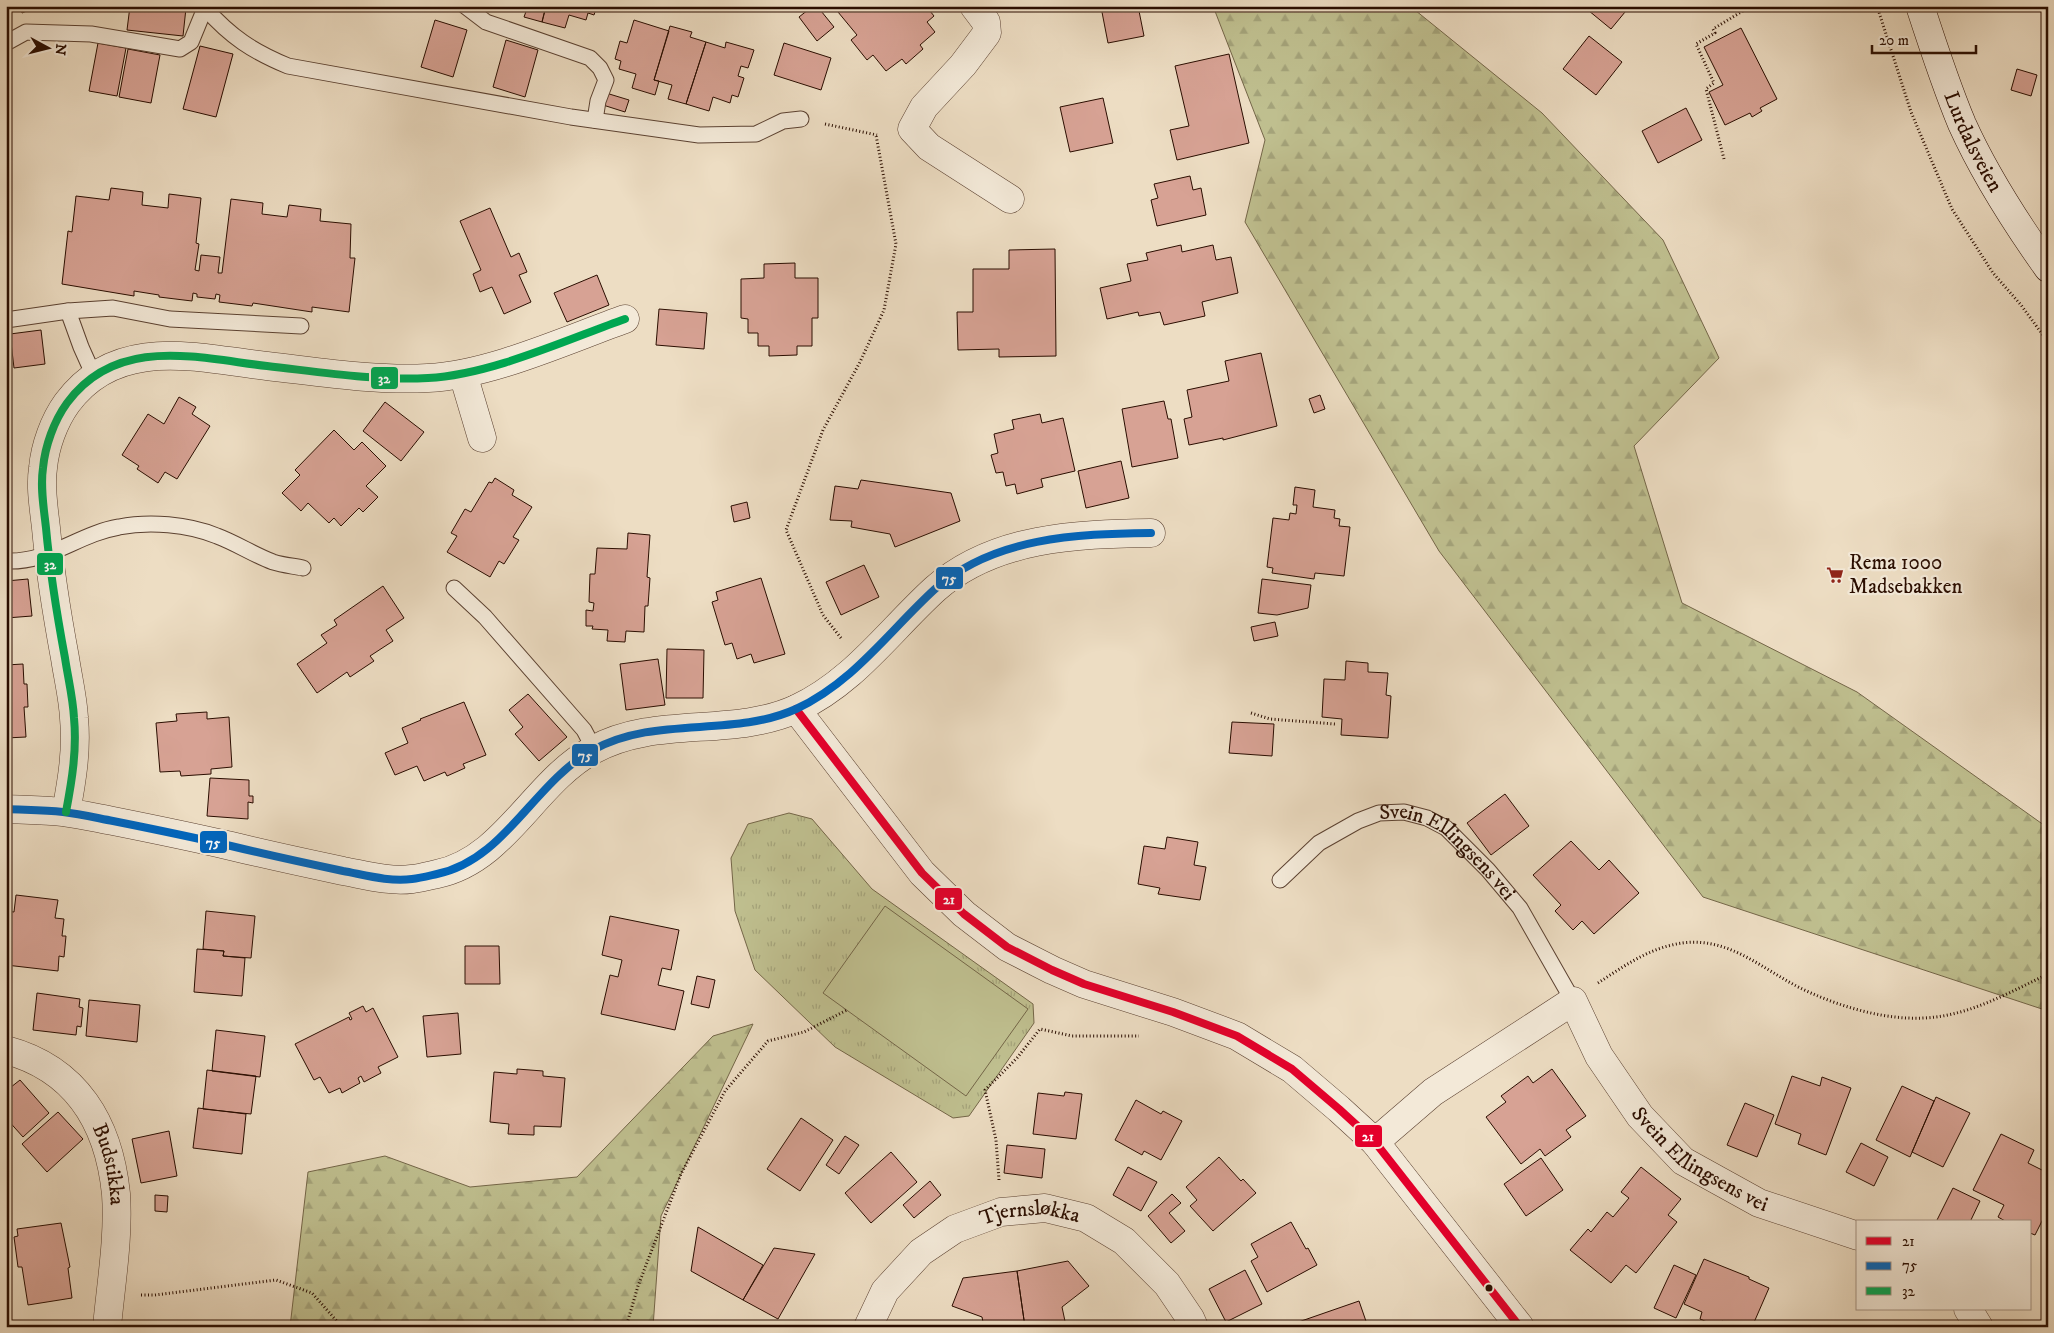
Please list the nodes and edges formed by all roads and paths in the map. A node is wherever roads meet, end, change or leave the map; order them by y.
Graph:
1 (466, 6) edge
2 (974, 6) edge
3 (1751, 6) edge
4 (1877, 6) edge
5 (1920, 6) edge
6 (206, 7) edge
7 (6, 43) edge
8 (595, 120) junction
9 (801, 120) joint
10 (912, 129) junction
11 (876, 135) junction
12 (1724, 159) dead end
13 (1010, 199) dead end
14 (2048, 268) edge
15 (68, 311) junction
16 (625, 319) dead end
17 (6, 320) edge
18 (301, 326) dead end
19 (2048, 342) edge
20 (463, 374) junction
21 (94, 376) junction
22 (482, 438) dead end
23 (1151, 533) dead end
24 (48, 555) junction
25 (6, 561) edge
26 (303, 568) dead end
27 (454, 588) dead end
28 (862, 664) junction
29 (796, 709) junction
30 (1251, 712) dead end
31 (1335, 724) dead end
32 (594, 749) junction
33 (6, 809) edge
34 (66, 812) junction
35 (1280, 880) dead end
36 (2048, 974) edge
37 (1573, 1001) junction
38 (847, 1010) dead end
39 (1140, 1036) dead end
40 (6, 1050) edge
41 (1375, 1142) junction
42 (1001, 1212) junction
43 (1856, 1235) edge
44 (110, 1294) junction
45 (1969, 1310) edge
46 (107, 1327) edge
47 (342, 1327) edge
48 (626, 1327) edge
49 (868, 1327) edge
50 (1194, 1327) edge
51 (1520, 1327) edge
52 (1978, 1327) edge

1 - 8 lane
2 - 10 street
3 - 12 path
4 - 19 path
5 - 14 street, Lurdalsveien
6 - 7 lane
6 - 8 lane
8 - 9 lane
9 - 11 path
10 - 11 path
10 - 13 street
11 - 28 path
15 - 17 lane
15 - 18 lane
15 - 21 lane
16 - 20 street
20 - 21 street
20 - 22 street
21 - 24 street
23 - 28 street
24 - 25 lane
24 - 26 lane
24 - 34 street
27 - 32 lane
28 - 29 street
29 - 32 street
29 - 41 street
30 - 31 path
32 - 34 street
33 - 34 street
35 - 37 lane, Svein Ellingsens vei
36 - 37 path
37 - 41 street
37 - 43 street, Svein Ellingsens vei
38 - 48 path
39 - 42 path
40 - 44 street, Budstikka
41 - 51 street
42 - 49 street, Tjernsløkka
42 - 50 street, Tjernsløkka
44 - 46 street, Budstikka
44 - 47 path
45 - 52 street

